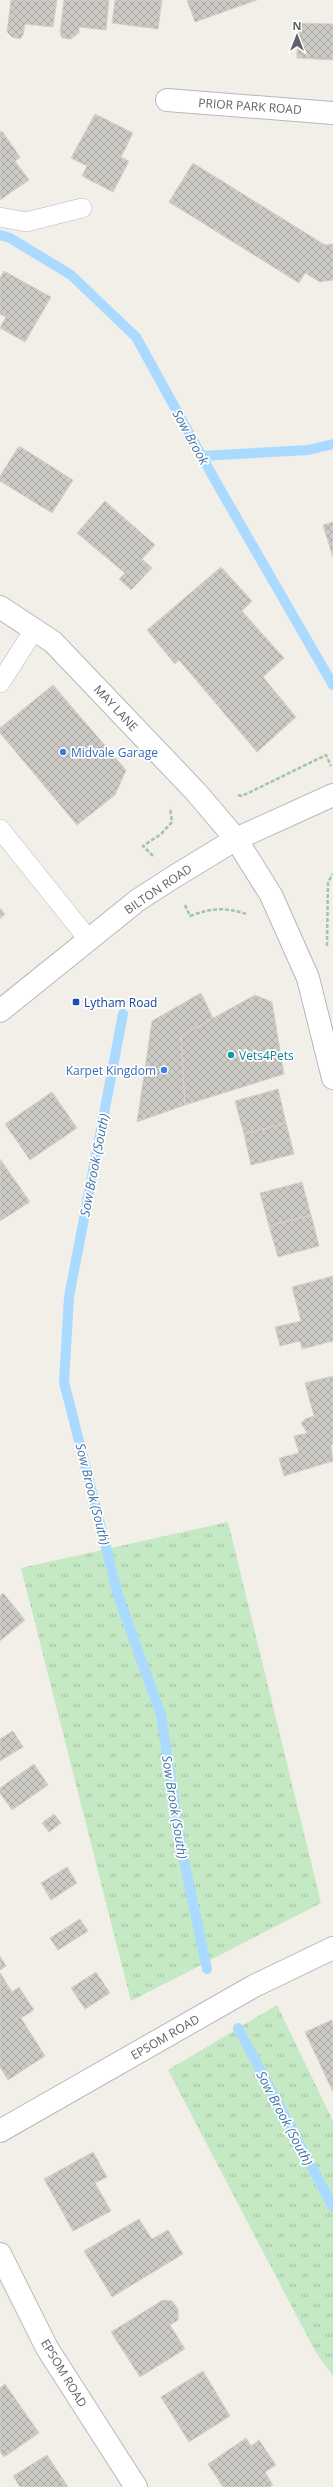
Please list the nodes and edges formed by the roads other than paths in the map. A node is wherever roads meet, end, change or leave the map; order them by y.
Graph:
1 (167, 100) dead end
2 (333, 113) edge
3 (82, 208) dead end
4 (0, 217) edge
5 (0, 607) edge
6 (34, 630) junction
7 (0, 683) edge
8 (333, 795) edge
9 (0, 829) edge
10 (236, 840) junction
11 (89, 940) junction
12 (0, 1011) edge
13 (333, 1078) edge
14 (333, 1948) edge
15 (0, 2131) edge
16 (0, 2254) edge
17 (136, 2487) edge

1 - 2 street, PRIOR PARK ROAD
3 - 4 lane
5 - 6 street, MAY LANE
6 - 7 lane
6 - 10 street, MAY LANE
8 - 10 street, BILTON ROAD
9 - 11 lane
10 - 11 street, BILTON ROAD
10 - 13 street
11 - 12 street, BILTON ROAD
14 - 15 street, EPSOM ROAD
16 - 17 street, EPSOM ROAD

